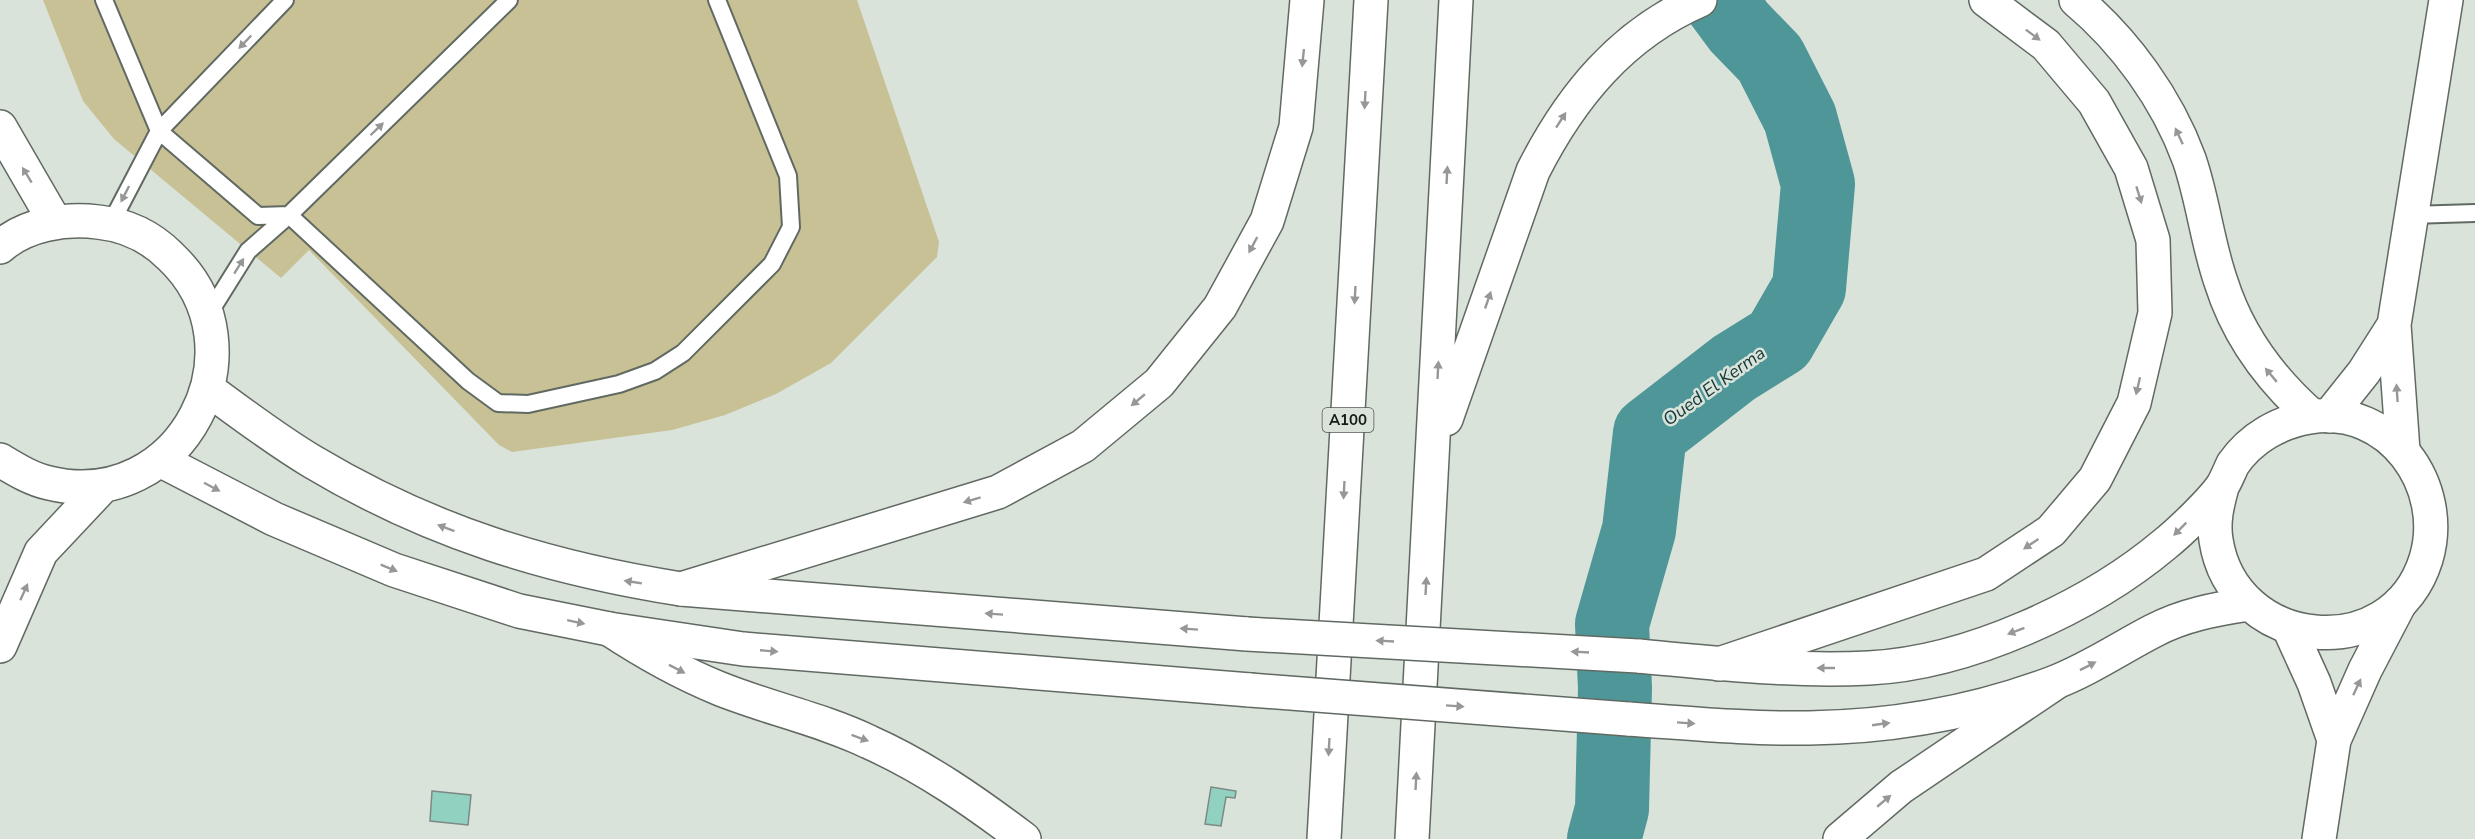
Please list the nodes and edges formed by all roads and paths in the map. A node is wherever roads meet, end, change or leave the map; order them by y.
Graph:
1 (104, 0) edge
2 (285, 0) edge
3 (509, 0) edge
4 (717, 0) edge
5 (1307, 0) edge
6 (1371, 0) edge
7 (1456, 0) edge
8 (1986, 0) edge
9 (2076, 0) edge
10 (2446, 0) edge
11 (1694, 3) edge
12 (0, 128) edge
13 (159, 131) junction
14 (2475, 213) edge
15 (2410, 214) junction
16 (289, 215) junction
17 (55, 222) junction
18 (111, 223) junction
19 (0, 247) edge
20 (208, 315) junction
21 (2394, 325) junction
22 (208, 389) junction
23 (2321, 416) junction
24 (2403, 451) junction
25 (1433, 455) junction
26 (0, 460) edge
27 (160, 460) junction
28 (104, 485) junction
29 (2222, 487) junction
30 (681, 589) junction
31 (2400, 603) junction
32 (2249, 604) junction
33 (2289, 628) junction
34 (609, 629) junction
35 (0, 646) edge
36 (1719, 664) junction
37 (2055, 683) junction
38 (2334, 740) junction
39 (1024, 839) edge
40 (1324, 839) edge
41 (1412, 839) edge
42 (1840, 839) edge
43 (2319, 839) edge

1 - 13 lane
2 -> 13 lane
16 -> 3 lane
4 - 16 lane
5 -> 30 main road
6 -> 40 main road, A100
25 -> 7 main road
8 -> 36 main road
23 -> 9 main road
10 - 15 main road
25 -> 11 main road
17 -> 12 main road
13 - 16 lane
13 -> 18 lane
14 - 15 lane
15 - 21 main road
20 -> 16 lane
17 - 18 main road
17 - 19 main road
18 - 20 main road
20 - 22 main road
21 - 23 main road
24 -> 21 main road
22 - 27 main road
30 -> 22 main road
23 - 24 main road
23 - 29 main road
24 - 31 main road
41 -> 25 main road
26 - 28 main road
27 - 28 main road
27 -> 34 main road
35 -> 28 main road
29 - 32 main road
29 -> 36 main road
36 -> 30 main road, bridge
31 - 33 main road
38 -> 31 main road
32 - 33 main road
37 -> 32 main road
33 - 38 main road
34 -> 37 main road, bridge
34 -> 39 main road
42 -> 37 main road
38 - 43 main road

